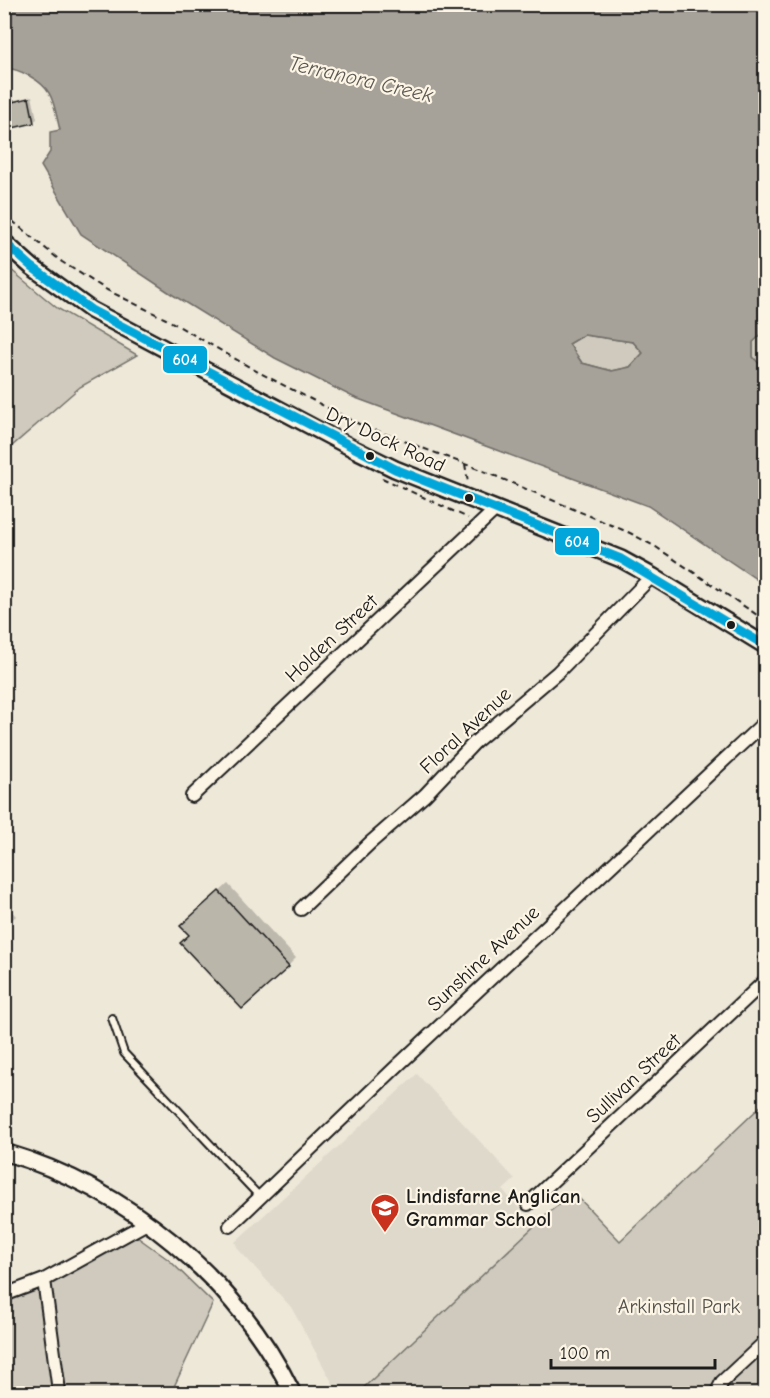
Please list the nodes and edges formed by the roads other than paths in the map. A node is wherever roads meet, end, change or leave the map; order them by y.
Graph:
1 (4, 242) edge
2 (496, 509) junction
3 (652, 576) junction
4 (765, 646) edge
5 (765, 721) edge
6 (192, 796) dead end
7 (301, 909) dead end
8 (765, 980) edge
9 (112, 1018) dead end
10 (4, 1152) edge
11 (260, 1197) junction
12 (528, 1204) dead end
13 (147, 1223) junction
14 (230, 1226) dead end
15 (44, 1280) junction
16 (4, 1295) edge
17 (765, 1341) edge
18 (57, 1394) edge
19 (293, 1394) edge
20 (716, 1394) edge

1 - 2 street, Dry Dock Road
2 - 3 street, Dry Dock Road
2 - 6 street, Holden Street
3 - 4 street, Dry Dock Road
3 - 7 street, Floral Avenue
5 - 11 street, Sunshine Avenue
8 - 12 street, Sullivan Street
9 - 11 lane
10 - 13 street
11 - 14 street, Sunshine Avenue
13 - 15 street
13 - 19 street
15 - 16 street
15 - 18 street
17 - 20 street

